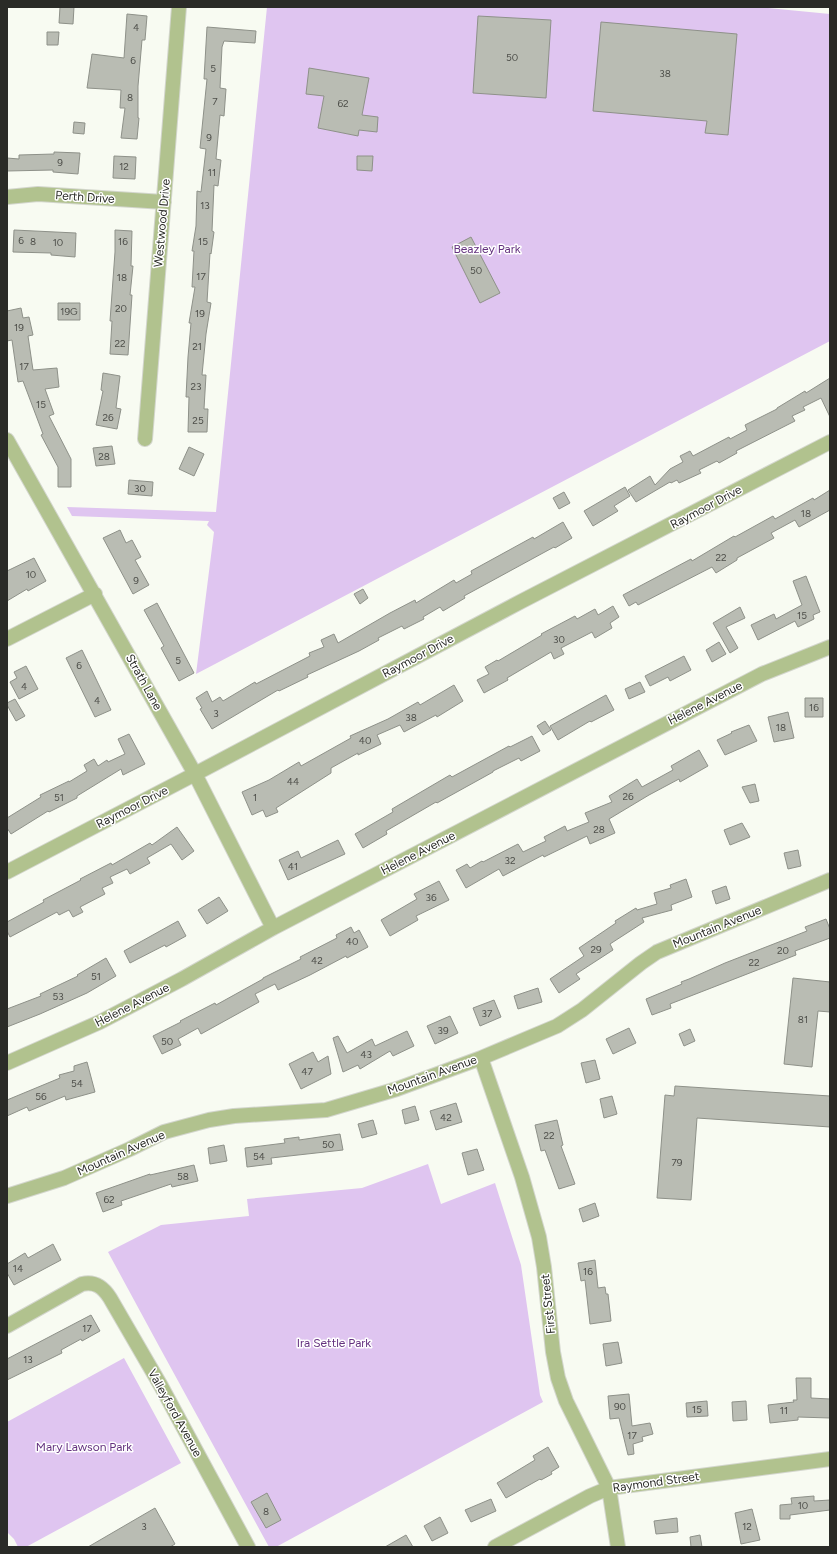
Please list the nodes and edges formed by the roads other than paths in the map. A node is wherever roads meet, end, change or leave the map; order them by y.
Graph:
1 (179, 7) edge
2 (7, 197) edge
3 (164, 202) junction
4 (145, 439) dead end
5 (7, 440) edge
6 (830, 442) edge
7 (95, 594) junction
8 (7, 638) edge
9 (830, 647) edge
10 (195, 774) junction
11 (7, 872) edge
12 (830, 880) edge
13 (274, 928) junction
14 (481, 1058) junction
15 (7, 1062) edge
16 (7, 1196) edge
17 (7, 1326) edge
18 (830, 1459) edge
19 (609, 1488) junction
20 (248, 1547) edge
21 (495, 1547) edge
22 (618, 1547) edge

1 - 3 street, Westwood Drive
2 - 3 street, Perth Drive
3 - 4 street, Westwood Drive
5 - 7 street, Strath Lane
6 - 10 street, Raymoor Drive
7 - 8 street
7 - 10 street, Strath Lane
9 - 13 street, Helene Avenue
10 - 11 street, Raymoor Drive
10 - 13 street, Strath Lane
12 - 14 street, Mountain Avenue
13 - 15 street, Helene Avenue
14 - 16 street, Mountain Avenue
14 - 19 street, First Street
17 - 20 street, Valleyford Avenue
18 - 19 street, Raymond Street
19 - 21 street, Raymond Street
19 - 22 street, First Street

